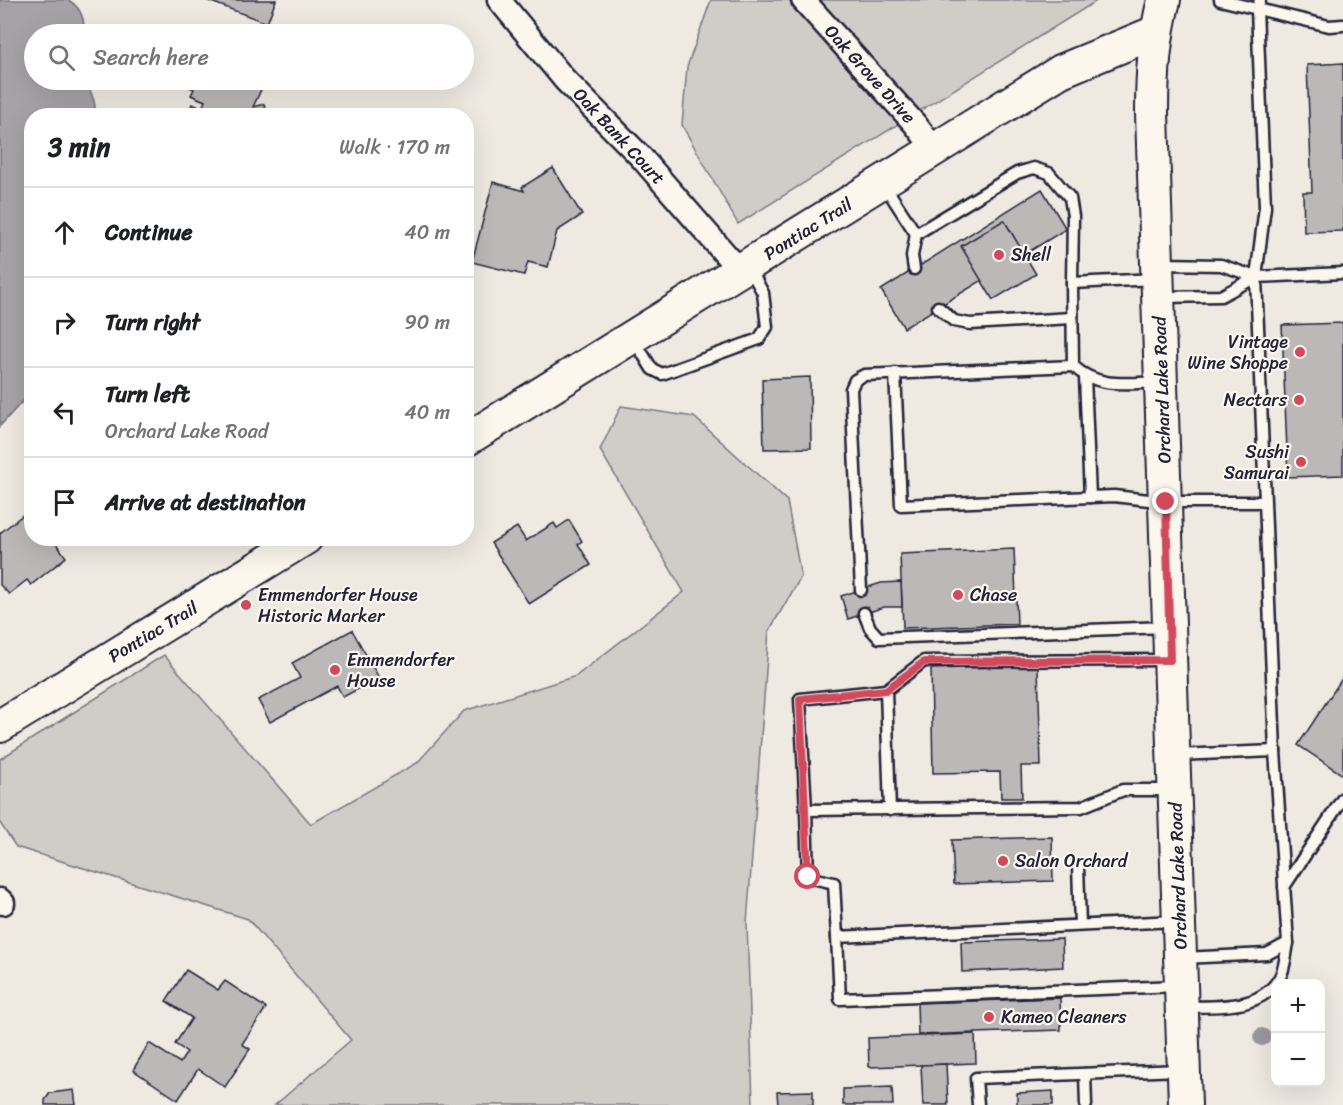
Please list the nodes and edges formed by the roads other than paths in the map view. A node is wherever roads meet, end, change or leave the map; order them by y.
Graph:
1 (499, 0) edge
2 (803, 0) edge
3 (1164, 0) edge
4 (1220, 0) edge
5 (1259, 5) edge
6 (1343, 25) edge
7 (1156, 32) junction
8 (934, 150) junction
9 (883, 183) junction
10 (916, 234) junction
11 (744, 269) junction
12 (914, 269) dead end
13 (1343, 273) edge
14 (1256, 277) junction
15 (1158, 280) junction
16 (1072, 283) junction
17 (938, 307) dead end
18 (1071, 318) junction
19 (633, 338) junction
20 (1073, 366) junction
21 (895, 374) junction
22 (1085, 377) junction
23 (1161, 382) junction
24 (474, 435) edge
25 (1090, 497) junction
26 (1264, 501) junction
27 (1166, 502) junction
28 (293, 546) edge
29 (861, 590) dead end
30 (864, 613) dead end
31 (1169, 627) junction
32 (1170, 660) junction
33 (886, 690) junction
34 (0, 726) edge
35 (1275, 751) junction
36 (1174, 755) junction
37 (1175, 790) junction
38 (1343, 798) edge
39 (806, 810) junction
40 (890, 810) junction
41 (1078, 866) dead end
42 (1284, 887) junction
43 (1179, 921) junction
44 (1080, 925) junction
45 (837, 937) junction
46 (1288, 943) junction
47 (1181, 984) junction
48 (1184, 1070) junction
49 (1085, 1074) junction
50 (978, 1105) edge
51 (1086, 1105) edge
52 (1185, 1105) edge

1 - 11 street, Oak Bank Court
2 - 8 street, Oak Grove Drive
3 - 7 main road, Orchard Lake Road
4 - 5 lane
5 - 6 lane
5 - 14 lane
7 - 8 main road, Pontiac Trail
7 - 15 main road, Orchard Lake Road
8 - 9 main road, Pontiac Trail
9 - 10 lane
9 - 11 main road, Pontiac Trail
10 - 12 lane
10 - 16 lane
11 - 19 main road, Pontiac Trail
11 - 19 lane
13 - 14 lane
14 - 15 lane
14 - 15 lane
14 - 26 lane
15 - 16 lane
15 - 23 main road, Orchard Lake Road
16 - 18 lane
17 - 18 lane
18 - 20 lane
19 - 24 main road, Pontiac Trail
20 - 21 lane
20 - 22 lane
21 - 25 lane
21 - 29 lane
22 - 23 lane
22 - 25 lane
23 - 27 main road, Orchard Lake Road
25 - 27 lane
26 - 27 lane
26 - 35 lane
27 - 31 main road, Orchard Lake Road
28 - 34 main road, Pontiac Trail
30 - 31 lane
31 - 32 main road, Orchard Lake Road
32 - 33 lane
32 - 36 main road, Orchard Lake Road
33 - 39 lane
33 - 40 lane
35 - 36 lane
35 - 42 lane
36 - 37 main road, Orchard Lake Road
37 - 40 lane
37 - 43 main road, Orchard Lake Road
38 - 42 lane
39 - 40 lane
39 - 45 lane
41 - 44 lane
42 - 46 lane
43 - 44 lane
43 - 47 main road, Orchard Lake Road
44 - 45 lane
45 - 47 lane
46 - 47 lane
46 - 47 lane
47 - 48 main road, Orchard Lake Road
48 - 49 lane
48 - 52 main road, Orchard Lake Road
49 - 50 lane
49 - 51 lane

